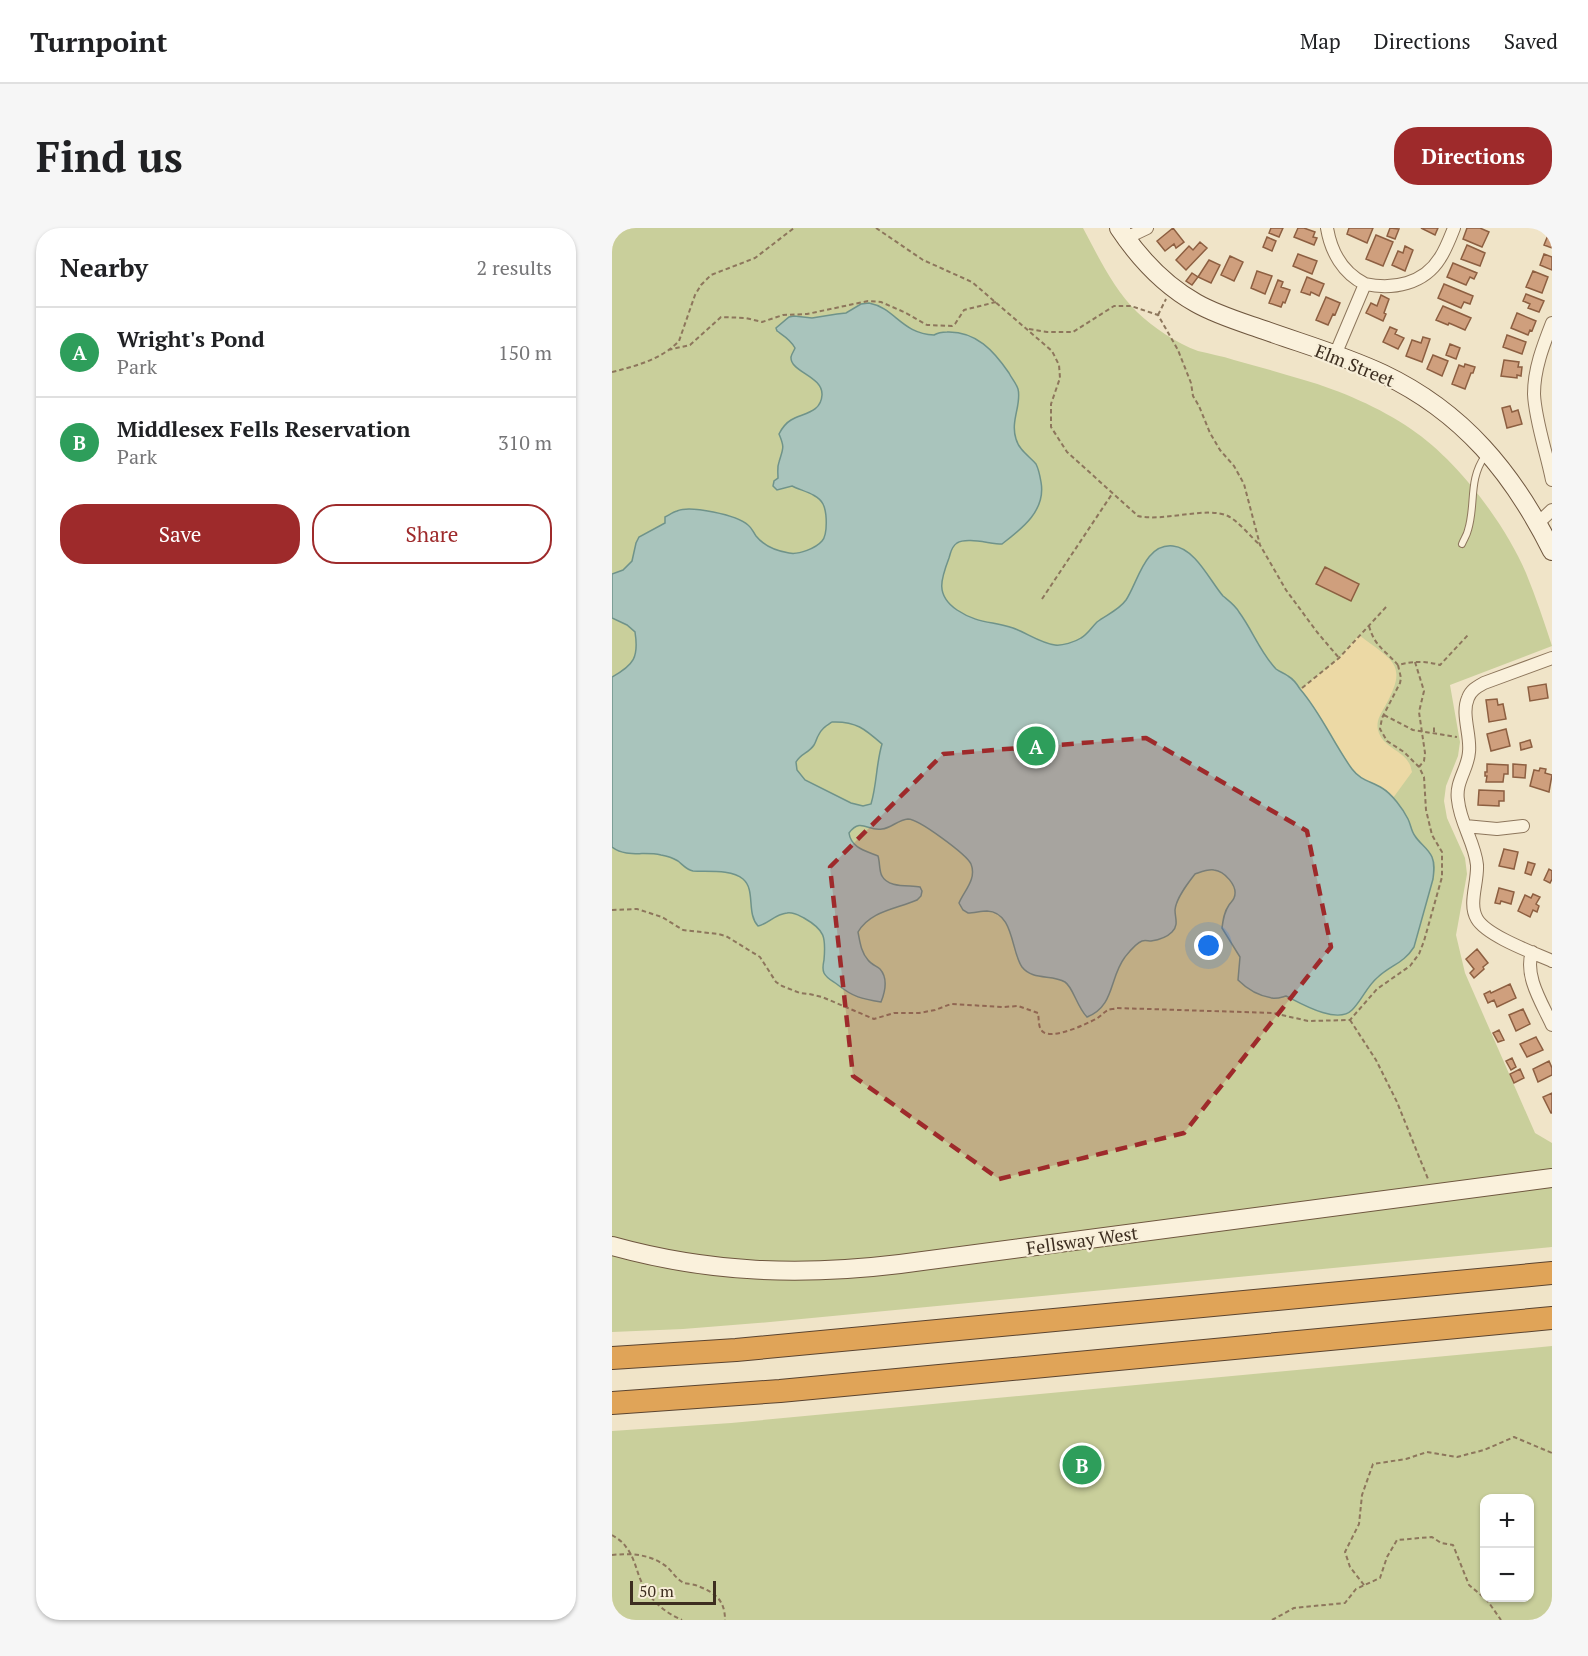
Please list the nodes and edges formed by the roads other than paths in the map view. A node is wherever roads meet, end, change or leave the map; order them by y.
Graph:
1 (1147, 228) edge
2 (1327, 228) edge
3 (1454, 228) edge
4 (1122, 233) edge
5 (1365, 284) junction
6 (1552, 323) edge
7 (1335, 355) junction
8 (1488, 452) junction
9 (1552, 480) edge
10 (1552, 510) edge
11 (1538, 523) junction
12 (1462, 543) dead end
13 (1552, 551) edge
14 (1552, 658) edge
15 (1465, 825) junction
16 (1523, 826) dead end
17 (1532, 952) junction
18 (1552, 961) edge
19 (1552, 1025) edge
20 (1552, 1178) edge
21 (612, 1246) edge
22 (1552, 1273) edge
23 (1552, 1318) edge
24 (612, 1358) edge
25 (612, 1403) edge

1 - 4 street
2 - 5 street
3 - 5 street
4 - 7 main road, Elm Street
5 - 7 street
6 - 9 street
7 - 8 main road, Elm Street
8 - 11 main road, Elm Street
8 - 12 lane
10 - 11 street
11 - 13 main road, Elm Street
14 - 15 street
15 - 16 street
15 - 17 street
17 - 18 street
17 - 19 street
20 - 21 main road, Fellsway West
22 - 24 highway
23 - 25 highway

